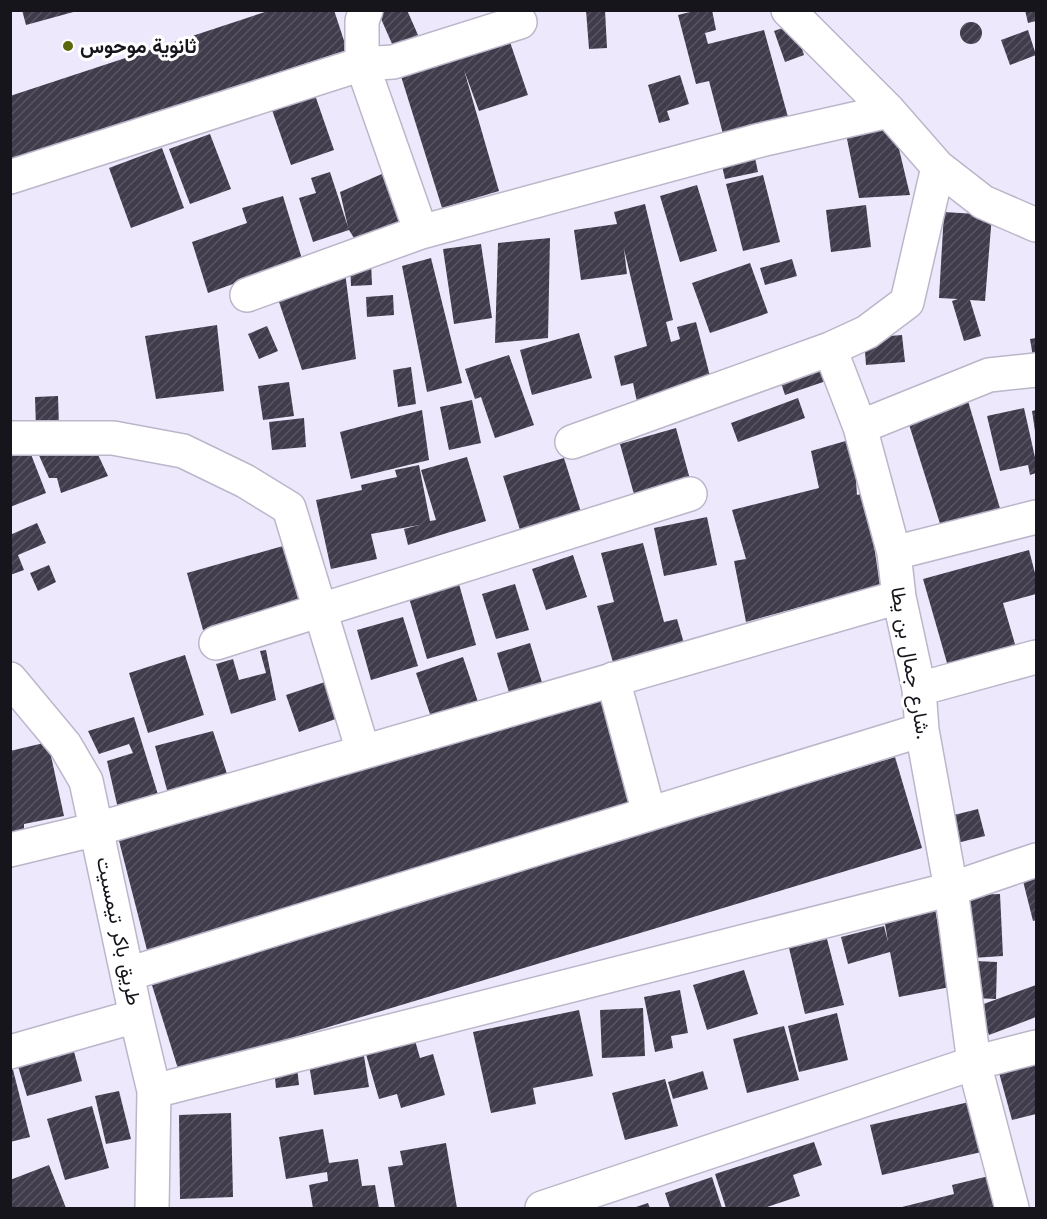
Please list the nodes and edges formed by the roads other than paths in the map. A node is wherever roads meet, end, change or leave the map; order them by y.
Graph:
1 (366, 10) edge
2 (788, 10) edge
3 (520, 22) dead end
4 (362, 64) junction
5 (889, 111) junction
6 (938, 167) junction
7 (10, 177) edge
8 (1036, 225) edge
9 (421, 232) junction
10 (247, 295) dead end
11 (830, 349) junction
12 (1036, 369) edge
13 (860, 428) junction
14 (10, 438) edge
15 (572, 442) dead end
16 (690, 494) dead end
17 (1036, 517) edge
18 (894, 553) junction
19 (899, 597) junction
20 (322, 610) junction
21 (216, 644) dead end
22 (1036, 657) edge
23 (10, 679) edge
24 (613, 679) junction
25 (919, 689) junction
26 (922, 730) junction
27 (363, 752) junction
28 (649, 813) junction
29 (97, 830) junction
30 (10, 850) edge
31 (1036, 860) edge
32 (951, 889) junction
33 (128, 974) junction
34 (136, 1016) junction
35 (1036, 1047) edge
36 (10, 1052) edge
37 (974, 1063) junction
38 (154, 1091) junction
39 (152, 1209) edge
40 (542, 1209) edge
41 (1012, 1209) edge

1 - 4 street
2 - 5 street
3 - 4 street
4 - 7 street
4 - 9 street
5 - 6 street
5 - 9 street
6 - 8 street
6 - 11 street
9 - 10 street
11 - 13 street, شارع جمال بن يطا.
11 - 15 street
12 - 13 street
13 - 18 street, شارع جمال بن يطا.
14 - 20 street
16 - 20 street
17 - 18 street
18 - 19 street, شارع جمال بن يطا.
19 - 24 street
19 - 25 street, شارع جمال بن يطا.
20 - 21 street
20 - 27 street
22 - 25 street
23 - 29 street, طريق باكر تيمسيت
24 - 27 street
24 - 28 street
25 - 26 street, شارع جمال بن يطا.
26 - 28 street
26 - 32 street, شارع جمال بن يطا.
27 - 29 street
28 - 33 street
29 - 30 street
29 - 33 street, طريق باكر تيمسيت
31 - 32 street
32 - 37 street, شارع جمال بن يطا.
32 - 38 street
33 - 34 street, طريق باكر تيمسيت
34 - 36 street
34 - 38 street, طريق باكر تيمسيت
35 - 37 street
37 - 40 street
37 - 41 street, شارع جمال بن يطا.
38 - 39 street, طريق باكر تيمسيت

